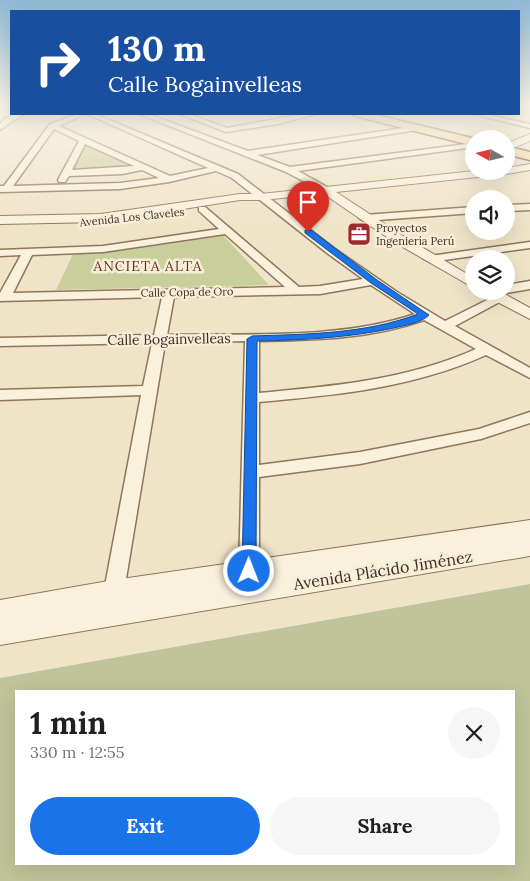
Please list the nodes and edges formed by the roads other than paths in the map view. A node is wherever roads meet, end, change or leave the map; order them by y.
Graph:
1 (38, 145) edge
2 (81, 145) edge
3 (97, 145) edge
4 (164, 145) edge
5 (223, 145) edge
6 (304, 145) edge
7 (460, 145) edge
8 (246, 154) junction
9 (144, 167) junction
10 (530, 167) edge
11 (218, 168) junction
12 (289, 170) junction
13 (515, 170) edge
14 (67, 173) junction
15 (465, 175) edge
16 (169, 179) junction
17 (56, 188) junction
18 (3, 189) edge
19 (326, 190) junction
20 (261, 197) junction
21 (530, 206) edge
22 (515, 207) edge
23 (202, 209) junction
24 (465, 211) edge
25 (364, 218) junction
26 (0, 220) edge
27 (0, 225) edge
28 (226, 231) junction
29 (530, 246) edge
30 (0, 253) edge
31 (28, 253) junction
32 (430, 259) junction
33 (465, 279) edge
34 (374, 281) junction
35 (530, 286) edge
36 (515, 289) edge
37 (295, 290) junction
38 (170, 293) junction
39 (2, 297) edge
40 (485, 300) edge
41 (507, 300) edge
42 (530, 314) edge
43 (425, 315) junction
44 (446, 326) junction
45 (161, 339) junction
46 (252, 339) junction
47 (0, 342) edge
48 (485, 350) junction
49 (530, 374) edge
50 (149, 390) junction
51 (0, 394) edge
52 (250, 398) junction
53 (530, 417) edge
54 (252, 472) junction
55 (530, 529) edge
56 (530, 546) edge
57 (249, 571) junction
58 (114, 602) junction
59 (0, 611) edge
60 (0, 633) edge

1 - 18 street
2 - 14 street
3 - 9 street
4 - 11 street
5 - 8 street
6 - 8 street
7 - 12 street
8 - 12 street
9 - 14 street
9 - 16 street
10 - 13 street
11 - 16 street
11 - 20 street
12 - 19 street
14 - 17 street
15 - 19 street, Avenida Los Claveles
16 - 17 street
17 - 18 street
19 - 20 street, Avenida Los Claveles
19 - 25 street
20 - 23 street, Avenida Los Claveles
20 - 26 street, Avenida Los Claveles
20 - 34 street
21 - 22 street
23 - 27 street, Avenida Los Claveles
23 - 28 street
24 - 25 street
25 - 32 street
28 - 31 street
28 - 37 street
29 - 32 street
30 - 31 street
31 - 39 street
32 - 33 street
34 - 37 street, Calle Copa de Oro
34 - 43 street
35 - 36 street
37 - 38 street, Calle Copa de Oro
38 - 39 street, Calle Copa de Oro
38 - 45 street
40 - 44 street
41 - 42 street
43 - 44 street
43 - 46 street, Calle Bogainvelleas
44 - 48 street
45 - 46 street, Calle Bogainvelleas
45 - 47 street, Calle Bogainvelleas
45 - 50 street
46 - 52 street
48 - 49 street
48 - 52 street
50 - 51 street
50 - 58 street
52 - 54 street
53 - 54 street
54 - 57 street
55 - 57 street, Avenida Plácido Jiménez
56 - 58 street, Avenida Plácido Jiménez
57 - 58 street, Avenida Plácido Jiménez
58 - 59 street, Avenida Plácido Jiménez
58 - 60 street, Avenida Plácido Jiménez

